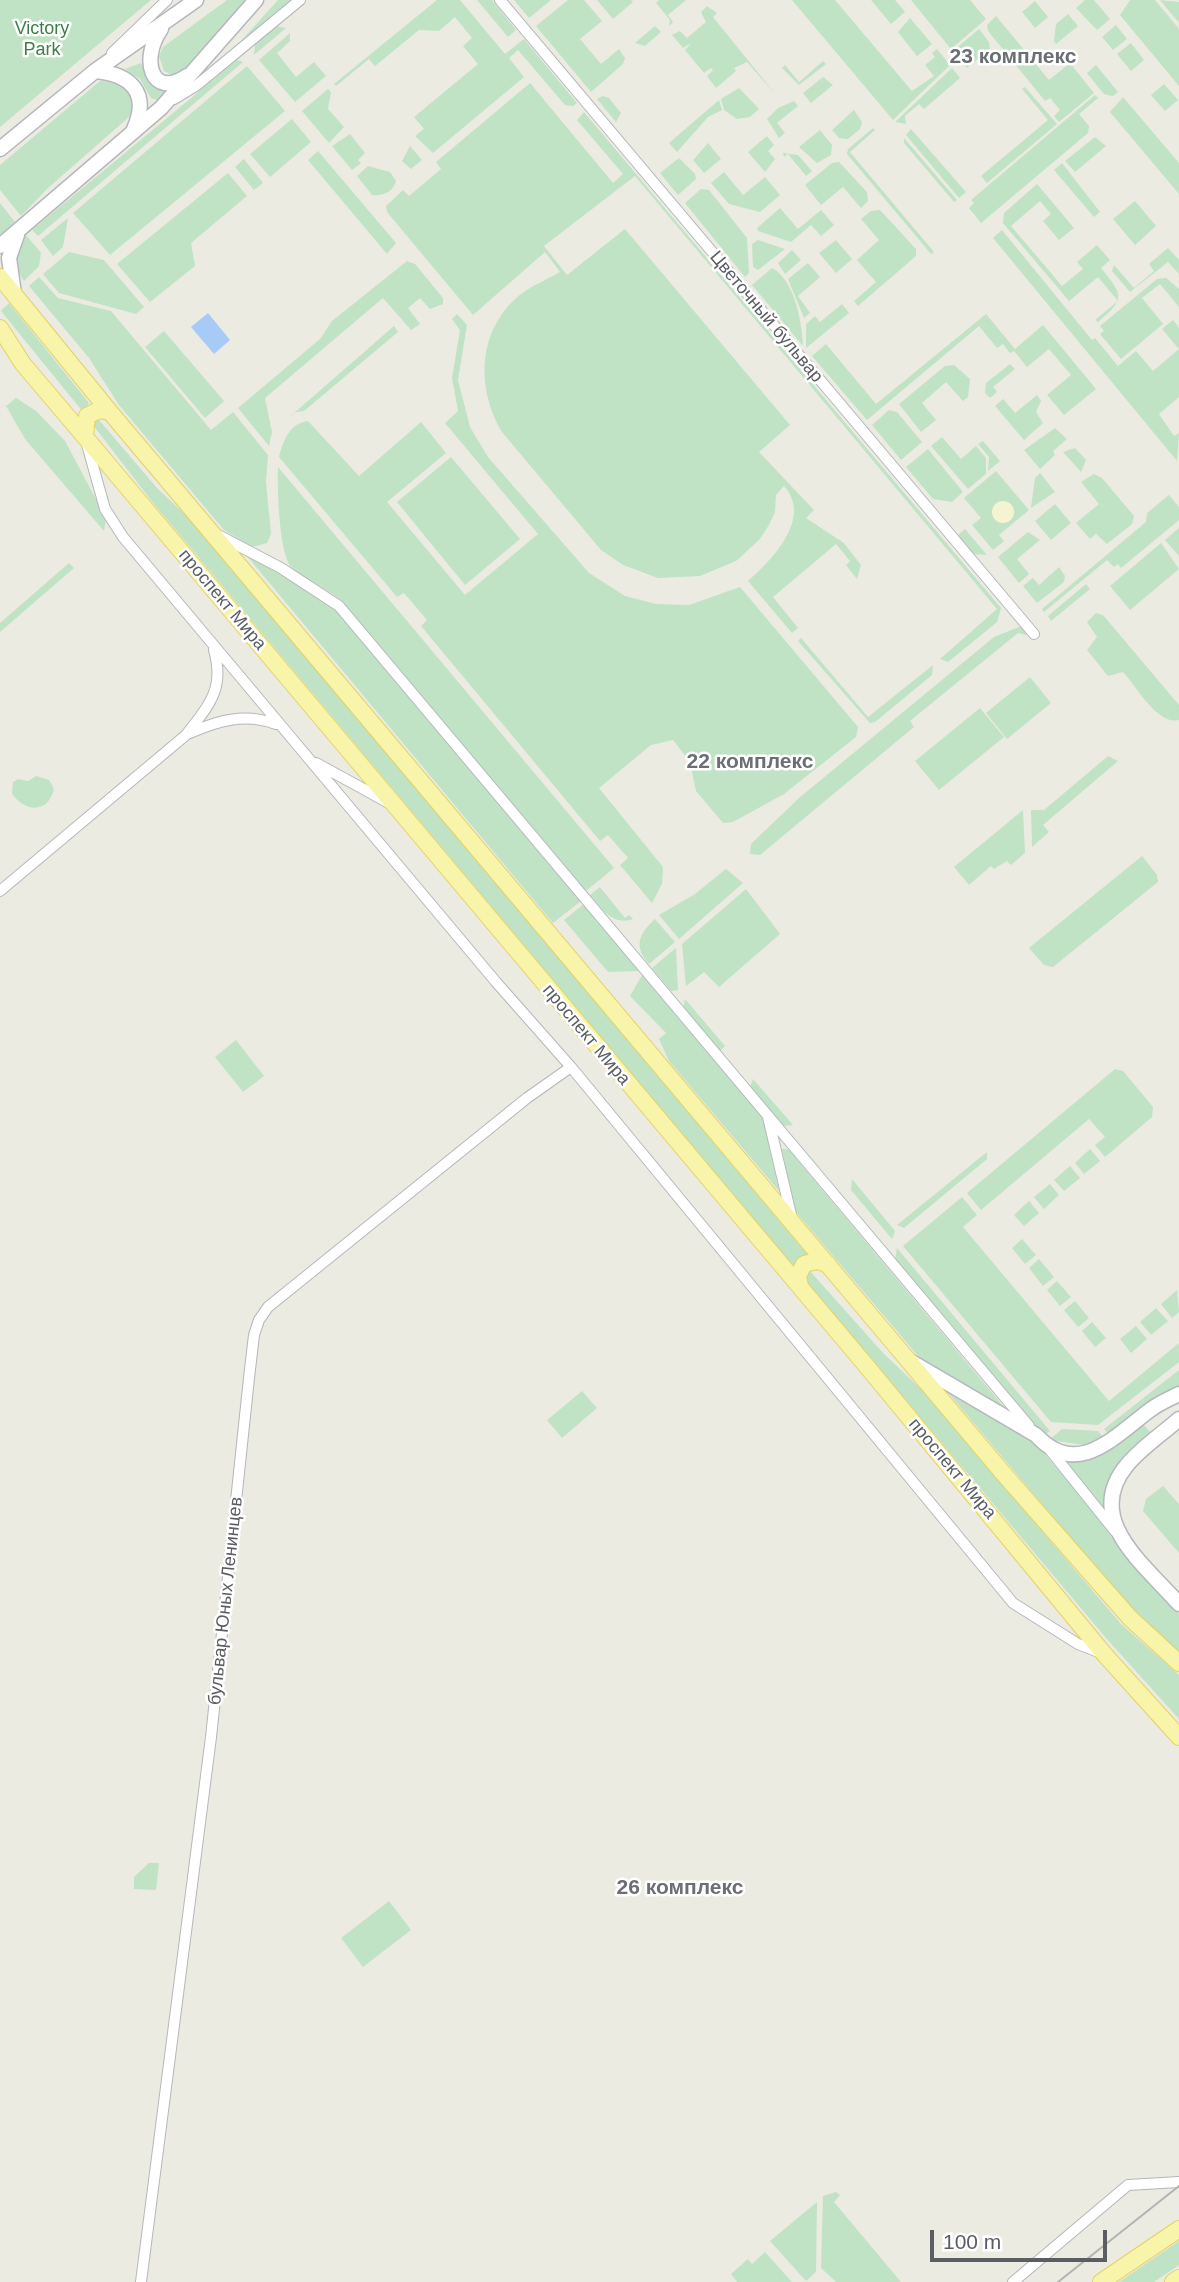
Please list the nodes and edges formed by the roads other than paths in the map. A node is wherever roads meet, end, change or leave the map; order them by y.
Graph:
1 (167, 0) edge
2 (196, 0) edge
3 (256, 0) edge
4 (300, 0) edge
5 (499, 0) edge
6 (166, 22) junction
7 (95, 71) junction
8 (193, 72) junction
9 (161, 108) junction
10 (132, 134) junction
11 (0, 149) edge
12 (24, 226) junction
13 (0, 246) edge
14 (0, 277) edge
15 (14, 294) junction
16 (0, 328) edge
17 (110, 412) junction
18 (85, 437) junction
19 (215, 534) junction
20 (1034, 634) dead end
21 (212, 646) junction
22 (278, 725) junction
23 (186, 735) junction
24 (309, 760) junction
25 (397, 808) junction
26 (0, 891) edge
27 (571, 1067) junction
28 (768, 1115) junction
29 (793, 1223) junction
30 (828, 1264) junction
31 (800, 1286) junction
32 (907, 1359) junction
33 (1179, 1394) edge
34 (1152, 1408) junction
35 (1179, 1419) edge
36 (1167, 1430) junction
37 (1036, 1435) junction
38 (1048, 1448) junction
39 (1120, 1536) junction
40 (1179, 1604) edge
41 (1105, 1655) junction
42 (1179, 1663) edge
43 (1179, 1737) edge
44 (1179, 2182) edge
45 (1179, 2229) edge
46 (1179, 2278) edge
47 (141, 2282) edge
48 (1013, 2282) edge
49 (1101, 2282) edge
50 (1173, 2282) edge

1 - 7 street
2 - 6 street
3 - 8 street
4 - 9 street
5 - 20 street, Цветочный бульвар
6 - 7 street
6 - 8 street
7 - 10 street
7 - 11 street
8 - 9 street
9 - 10 street
10 - 12 street
12 - 13 street
12 - 15 street
14 - 15 main road, проспект Мира
15 - 17 main road, проспект Мира
16 - 18 main road, проспект Мира
17 - 18 main road
17 - 19 main road, проспект Мира
18 - 21 street
18 - 25 main road, проспект Мира
19 - 28 street
19 - 29 main road, проспект Мира
21 - 22 street
21 - 23 street
22 - 23 street
22 - 24 street
23 - 26 street
24 - 25 street
24 - 27 street
25 - 31 main road, проспект Мира
27 - 41 street
27 - 47 street, бульвар Юных Ленинцев
28 - 29 street
28 - 37 street
29 - 30 main road, проспект Мира
30 - 31 main road
30 - 32 main road, проспект Мира
31 - 41 main road, проспект Мира
32 - 37 street
32 - 42 main road, проспект Мира
33 - 34 street
34 - 36 street
34 - 38 street
35 - 36 street
36 - 39 street
37 - 38 street
38 - 39 street
39 - 40 street
41 - 43 main road, проспект Мира
44 - 48 street
45 - 49 main road
46 - 50 main road

